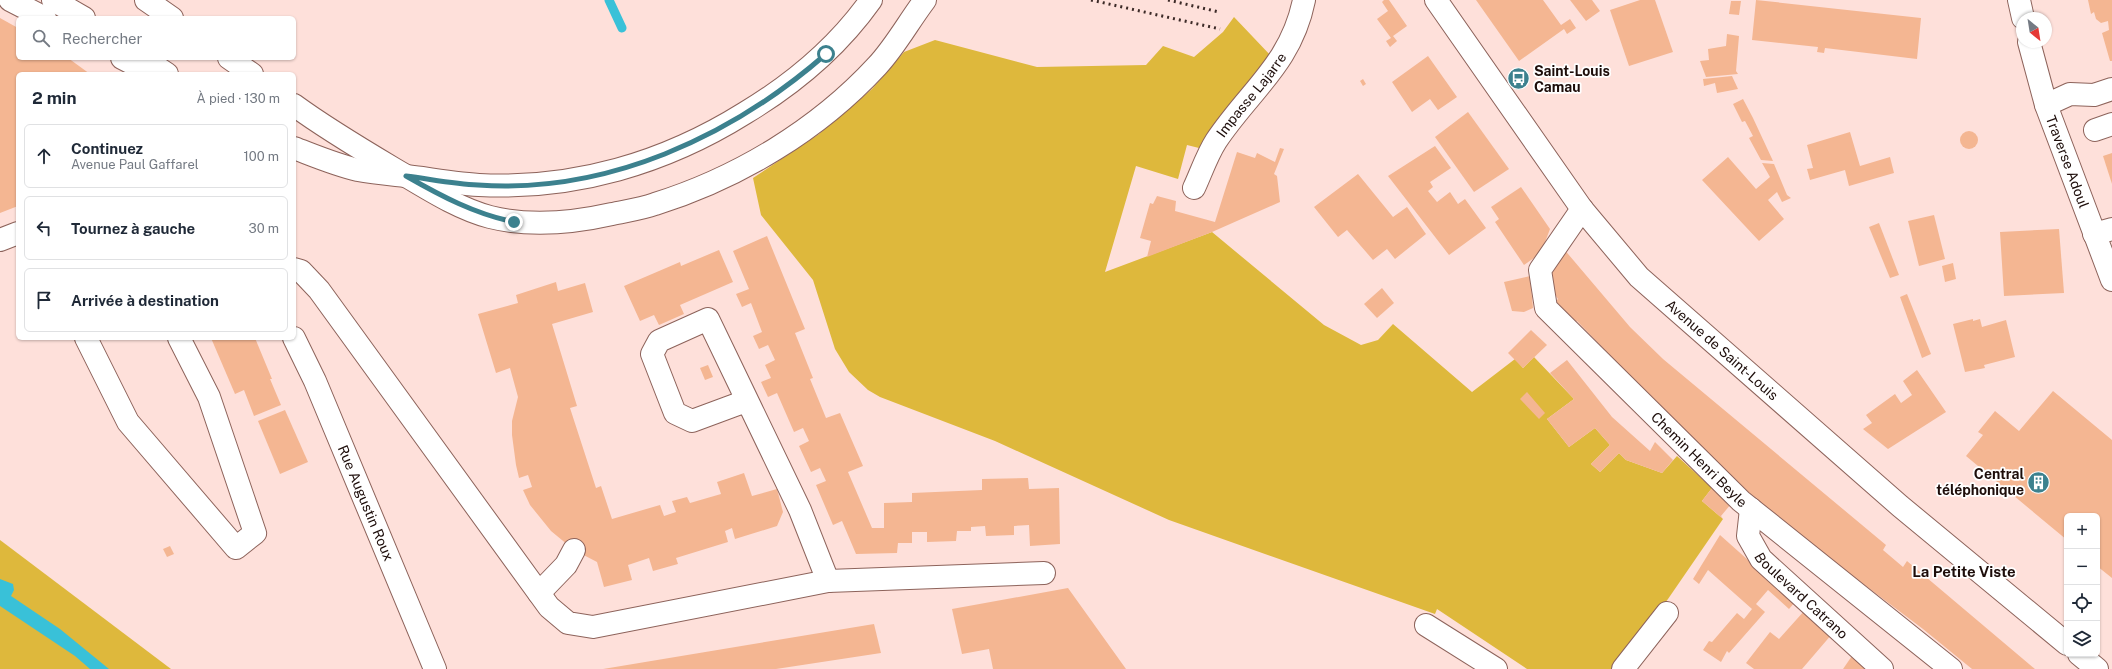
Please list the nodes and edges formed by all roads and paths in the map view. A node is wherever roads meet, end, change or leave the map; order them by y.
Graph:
1 (10, 0) edge
2 (53, 0) edge
3 (146, 0) edge
4 (925, 0) edge
5 (1304, 0) edge
6 (1437, 0) edge
7 (2019, 0) edge
8 (869, 3) edge
9 (2022, 12) edge
10 (41, 16) edge
11 (81, 16) edge
12 (169, 16) edge
13 (2032, 48) edge
14 (126, 60) edge
15 (146, 60) edge
16 (232, 60) edge
17 (149, 72) edge
18 (164, 72) edge
19 (249, 72) edge
20 (2112, 74) edge
21 (2112, 89) edge
22 (2070, 94) junction
23 (2046, 104) junction
24 (296, 106) edge
25 (296, 149) edge
26 (406, 176) junction
27 (1194, 188) dead end
28 (1582, 209) junction
29 (2103, 231) edge
30 (16, 234) edge
31 (0, 240) edge
32 (296, 270) edge
33 (2112, 280) edge
34 (87, 340) edge
35 (180, 340) edge
36 (295, 340) edge
37 (746, 401) junction
38 (1751, 509) junction
39 (574, 550) dead end
40 (1044, 573) dead end
41 (828, 581) junction
42 (539, 593) junction
43 (1667, 613) dead end
44 (1426, 625) dead end
45 (2064, 642) edge
46 (2083, 657) edge
47 (435, 669) edge
48 (1496, 669) edge
49 (1622, 669) edge
50 (1882, 669) edge
51 (1951, 669) edge
52 (2097, 669) edge

1 - 10 street
2 - 11 street
3 - 12 street
4 - 26 street
5 - 27 street, Impasse Lajarre
6 - 28 street, Avenue de Saint-Louis
7 - 9 street
8 - 26 street
13 - 23 street, Traverse Adoul
14 - 17 street
15 - 18 street
16 - 19 street
20 - 22 street
21 - 22 street
22 - 23 street
23 - 29 street, Traverse Adoul
24 - 26 street
25 - 26 street
28 - 38 street, Chemin Henri Beyle
28 - 45 street, Avenue de Saint-Louis
29 - 33 street, Traverse Adoul
30 - 31 street
32 - 42 street
34 - 35 street
36 - 47 street, Rue Augustin Roux
37 - 37 street
37 - 41 street
38 - 50 street, Boulevard Catrano
38 - 51 street, Chemin Henri Beyle
39 - 42 street
40 - 41 street
41 - 42 street
43 - 49 street
44 - 48 street
46 - 52 street

